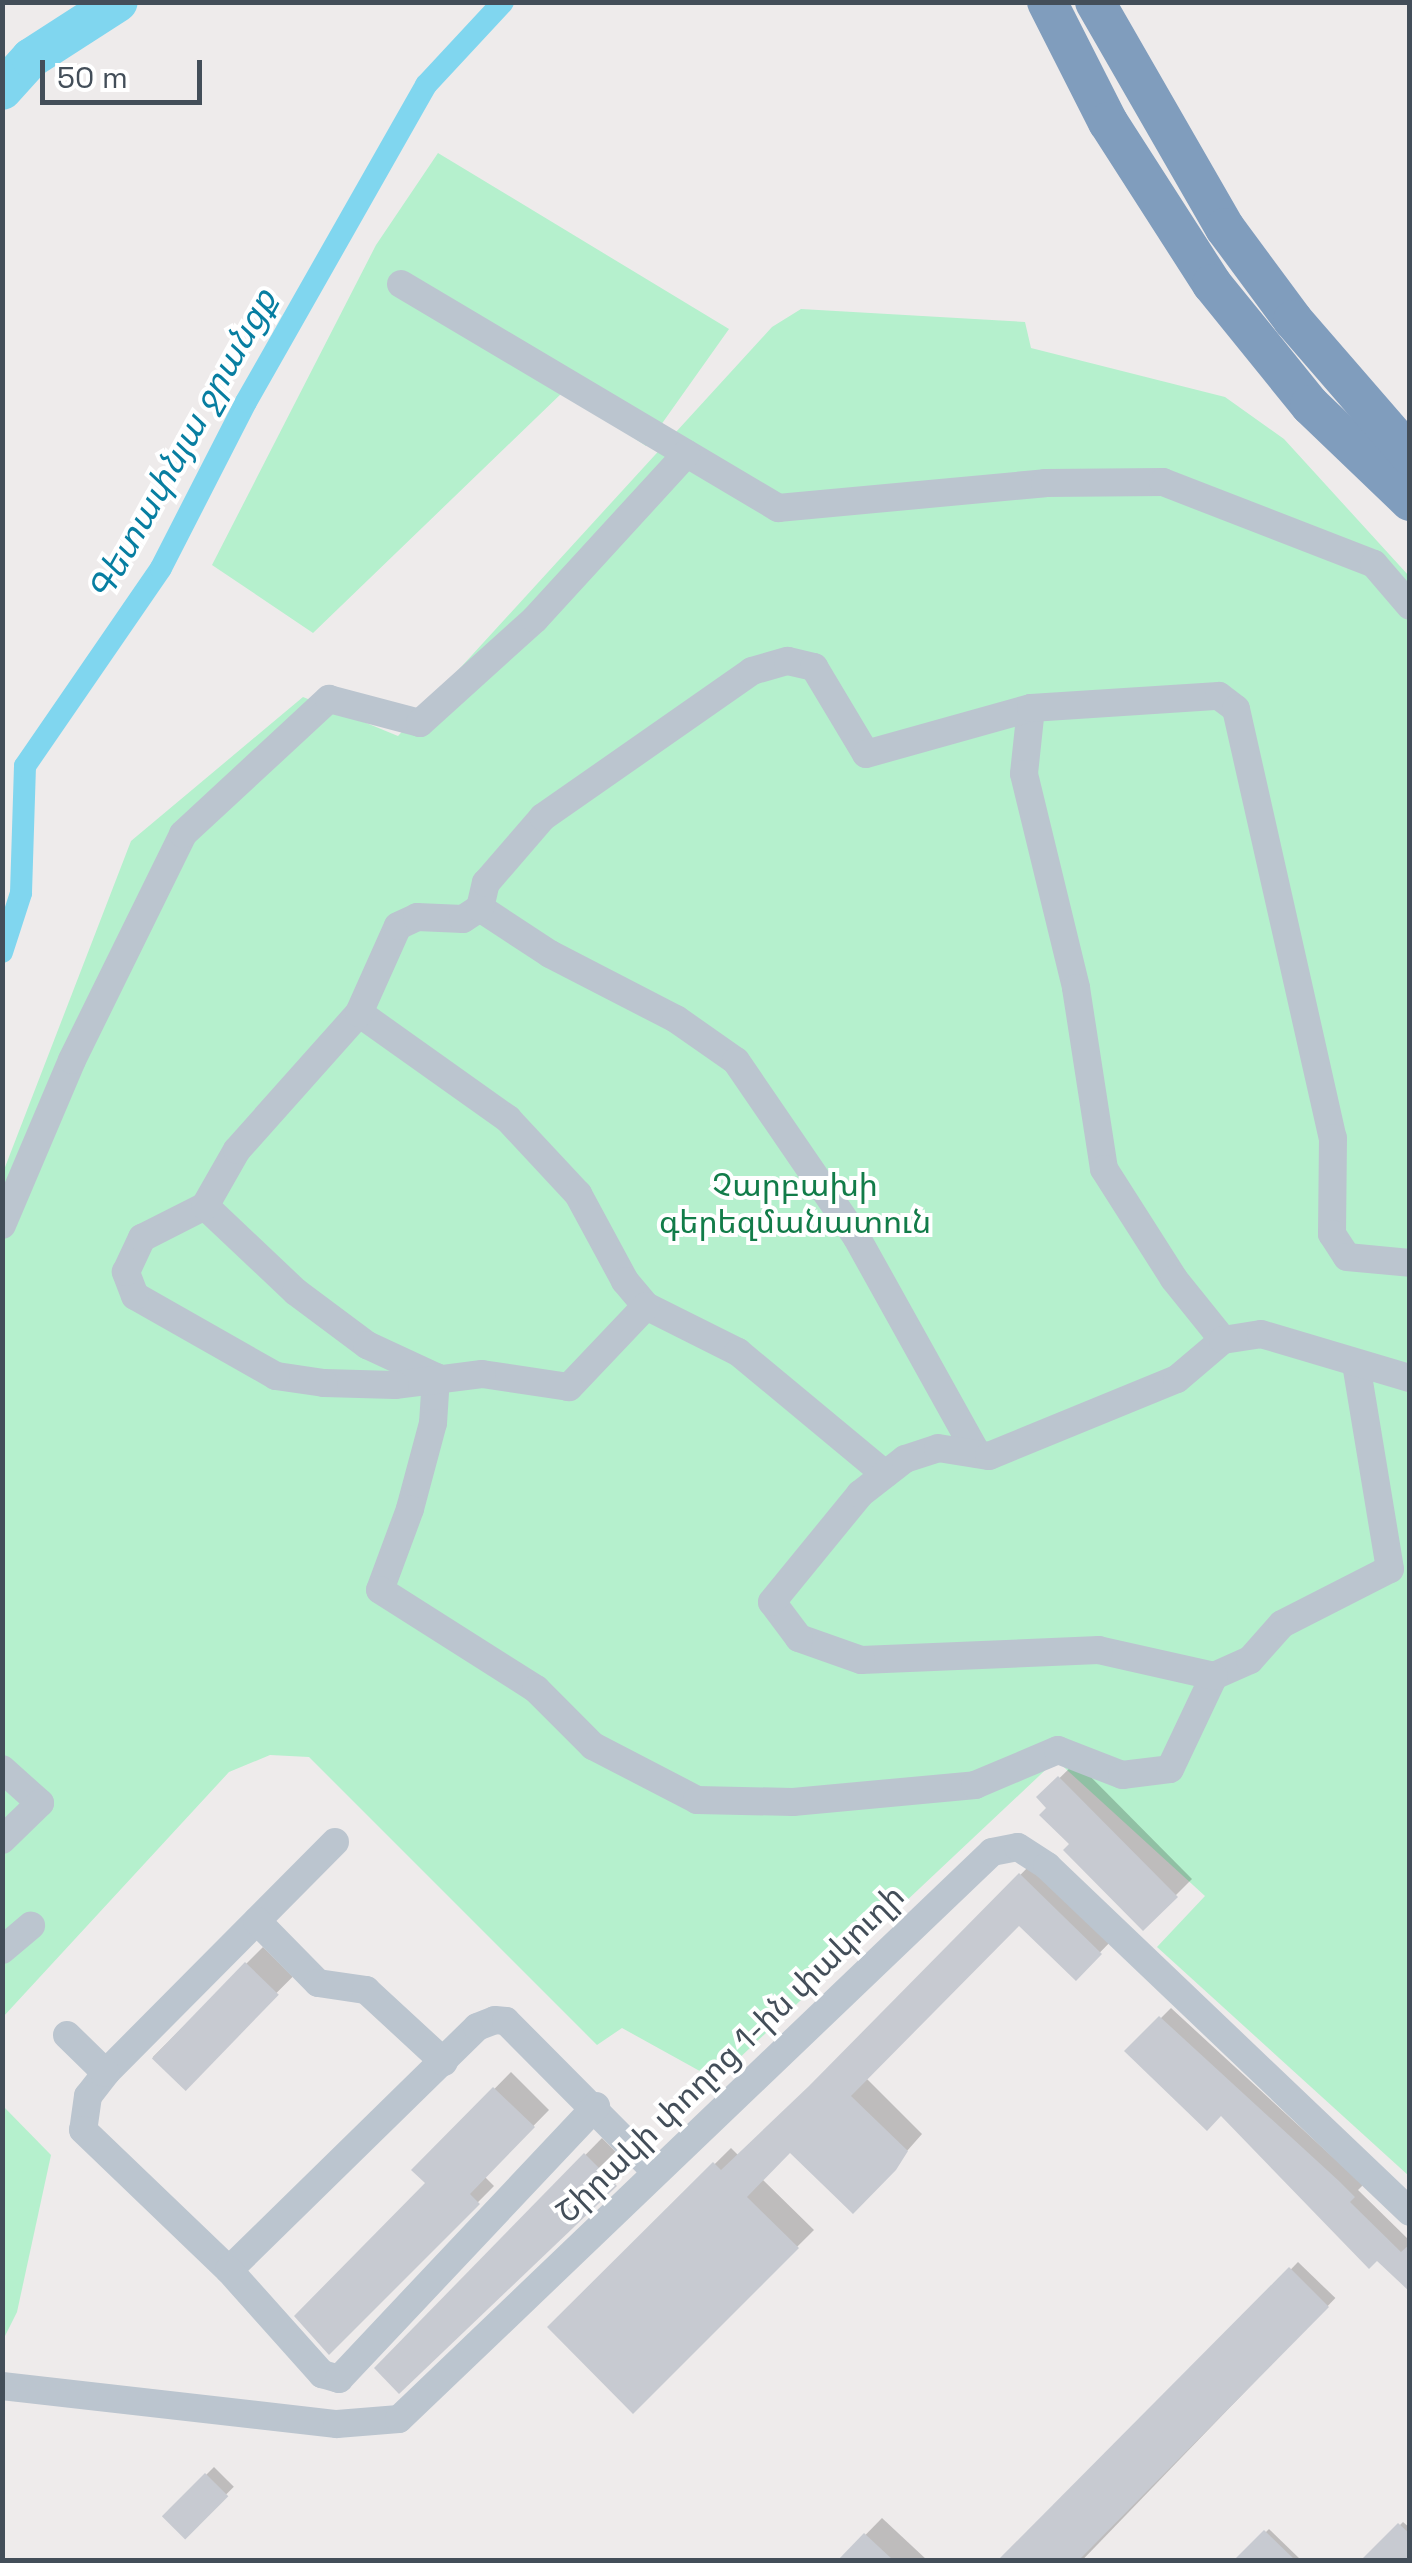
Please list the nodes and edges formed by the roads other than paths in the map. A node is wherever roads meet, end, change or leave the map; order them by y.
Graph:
1 (1047, 2) edge
2 (1095, 2) edge
3 (402, 284) dead end
4 (686, 454) junction
5 (1410, 455) edge
6 (1410, 500) edge
7 (1410, 606) edge
8 (1031, 708) junction
9 (480, 908) junction
10 (359, 1013) junction
11 (205, 1206) junction
12 (2, 1225) edge
13 (1410, 1262) edge
14 (646, 1306) junction
15 (1223, 1340) junction
16 (1356, 1363) junction
17 (1410, 1378) edge
18 (437, 1381) junction
19 (977, 1454) junction
20 (885, 1474) junction
21 (1214, 1676) junction
22 (2, 1770) edge
23 (2, 1840) edge
24 (335, 1842) dead end
25 (256, 1921) junction
26 (32, 1926) dead end
27 (2, 1950) edge
28 (67, 2035) dead end
29 (444, 2062) junction
30 (106, 2073) junction
31 (596, 2106) junction
32 (656, 2172) junction
33 (1410, 2212) edge
34 (229, 2270) junction
35 (2, 2386) edge

1 - 6 highway
2 - 5 highway
3 - 4 lane
4 - 7 lane
4 - 12 lane
8 - 9 lane
8 - 13 lane
8 - 15 lane
9 - 10 lane
9 - 19 lane
10 - 11 lane
10 - 14 lane
11 - 18 lane
11 - 18 lane
14 - 18 lane
14 - 20 lane
15 - 16 lane
15 - 19 lane
16 - 17 lane
16 - 21 lane
18 - 21 lane
19 - 20 lane
20 - 21 lane
22 - 23 lane
24 - 25 lane
25 - 29 lane
25 - 30 lane
26 - 27 lane
28 - 30 lane
29 - 31 lane
29 - 34 lane
30 - 34 lane
31 - 32 lane
31 - 34 lane
32 - 33 lane, Շիրակի փողոց 1-ին փակուղի
32 - 35 lane, Շիրակի փողոց 1-ին փակուղի

